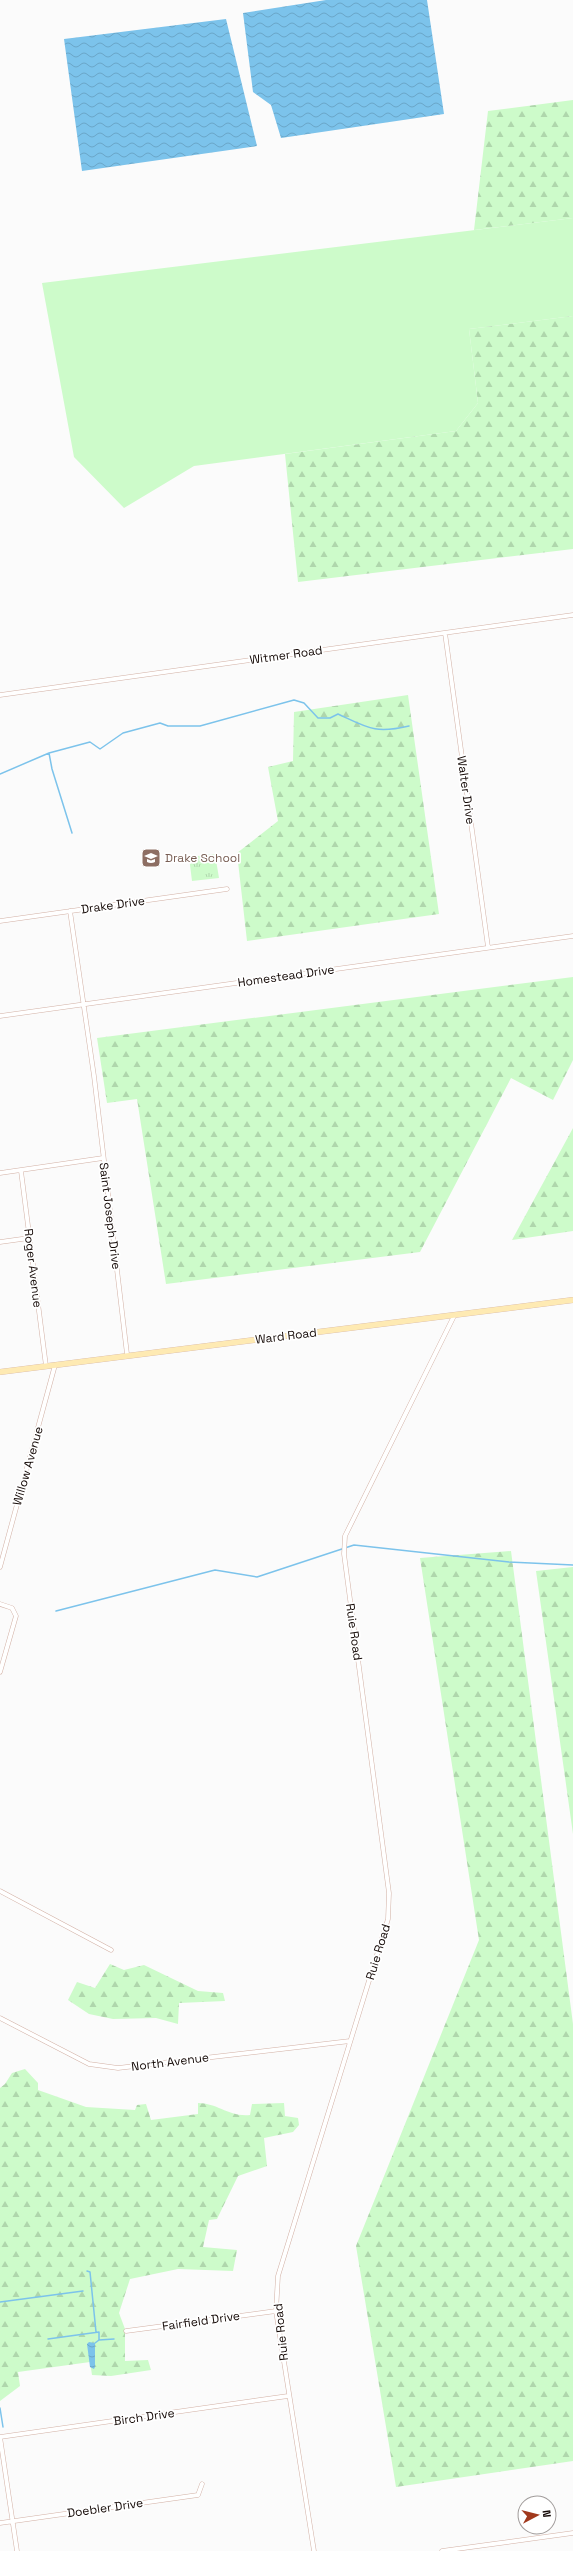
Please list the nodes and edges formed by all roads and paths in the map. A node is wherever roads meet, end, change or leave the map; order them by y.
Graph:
1 (573, 615) edge
2 (445, 633) junction
3 (0, 695) edge
4 (227, 889) dead end
5 (70, 911) junction
6 (0, 921) edge
7 (573, 936) edge
8 (488, 947) junction
9 (84, 1005) junction
10 (0, 1016) edge
11 (103, 1158) junction
12 (21, 1170) junction
13 (0, 1173) edge
14 (29, 1238) junction
15 (0, 1242) edge
16 (573, 1300) edge
17 (454, 1316) junction
18 (127, 1354) junction
19 (55, 1365) junction
20 (46, 1366) junction
21 (0, 1372) edge
22 (0, 1567) edge
23 (0, 1604) edge
24 (0, 1672) edge
25 (0, 1891) edge
26 (110, 1950) dead end
27 (0, 2018) edge
28 (350, 2042) junction
29 (276, 2311) junction
30 (126, 2331) dead end
31 (288, 2396) junction
32 (0, 2438) edge
33 (202, 2484) dead end
34 (13, 2521) junction
35 (0, 2523) edge
36 (573, 2533) edge
37 (17, 2551) edge
38 (314, 2551) edge
39 (442, 2551) edge

1 - 2 street, Witmer Road
2 - 3 street, Witmer Road
2 - 8 street, Walter Drive
4 - 5 street, Drake Drive
5 - 6 street, Drake Drive
5 - 9 street, Saint Joseph Drive
7 - 8 street, Homestead Drive
8 - 9 street, Homestead Drive
9 - 10 street, Homestead Drive
9 - 11 street, Saint Joseph Drive
11 - 12 street
11 - 18 street, Saint Joseph Drive
12 - 13 street
12 - 14 street, Roger Avenue
14 - 15 street
14 - 20 street, Roger Avenue
16 - 17 main road, Ward Road
17 - 18 main road, Ward Road
17 - 28 street, Ruie Road
18 - 19 main road, Ward Road
19 - 20 main road, Ward Road
19 - 22 street, Willow Avenue
20 - 21 main road, Ward Road
23 - 24 street
25 - 26 street
27 - 28 street, North Avenue
28 - 29 street, Ruie Road
29 - 30 street, Fairfield Drive
29 - 31 street, Ruie Road
31 - 32 street, Birch Drive
31 - 38 street, Ruie Road
32 - 34 street
33 - 34 street, Doebler Drive
34 - 35 street, Doebler Drive
34 - 37 street
36 - 39 street

